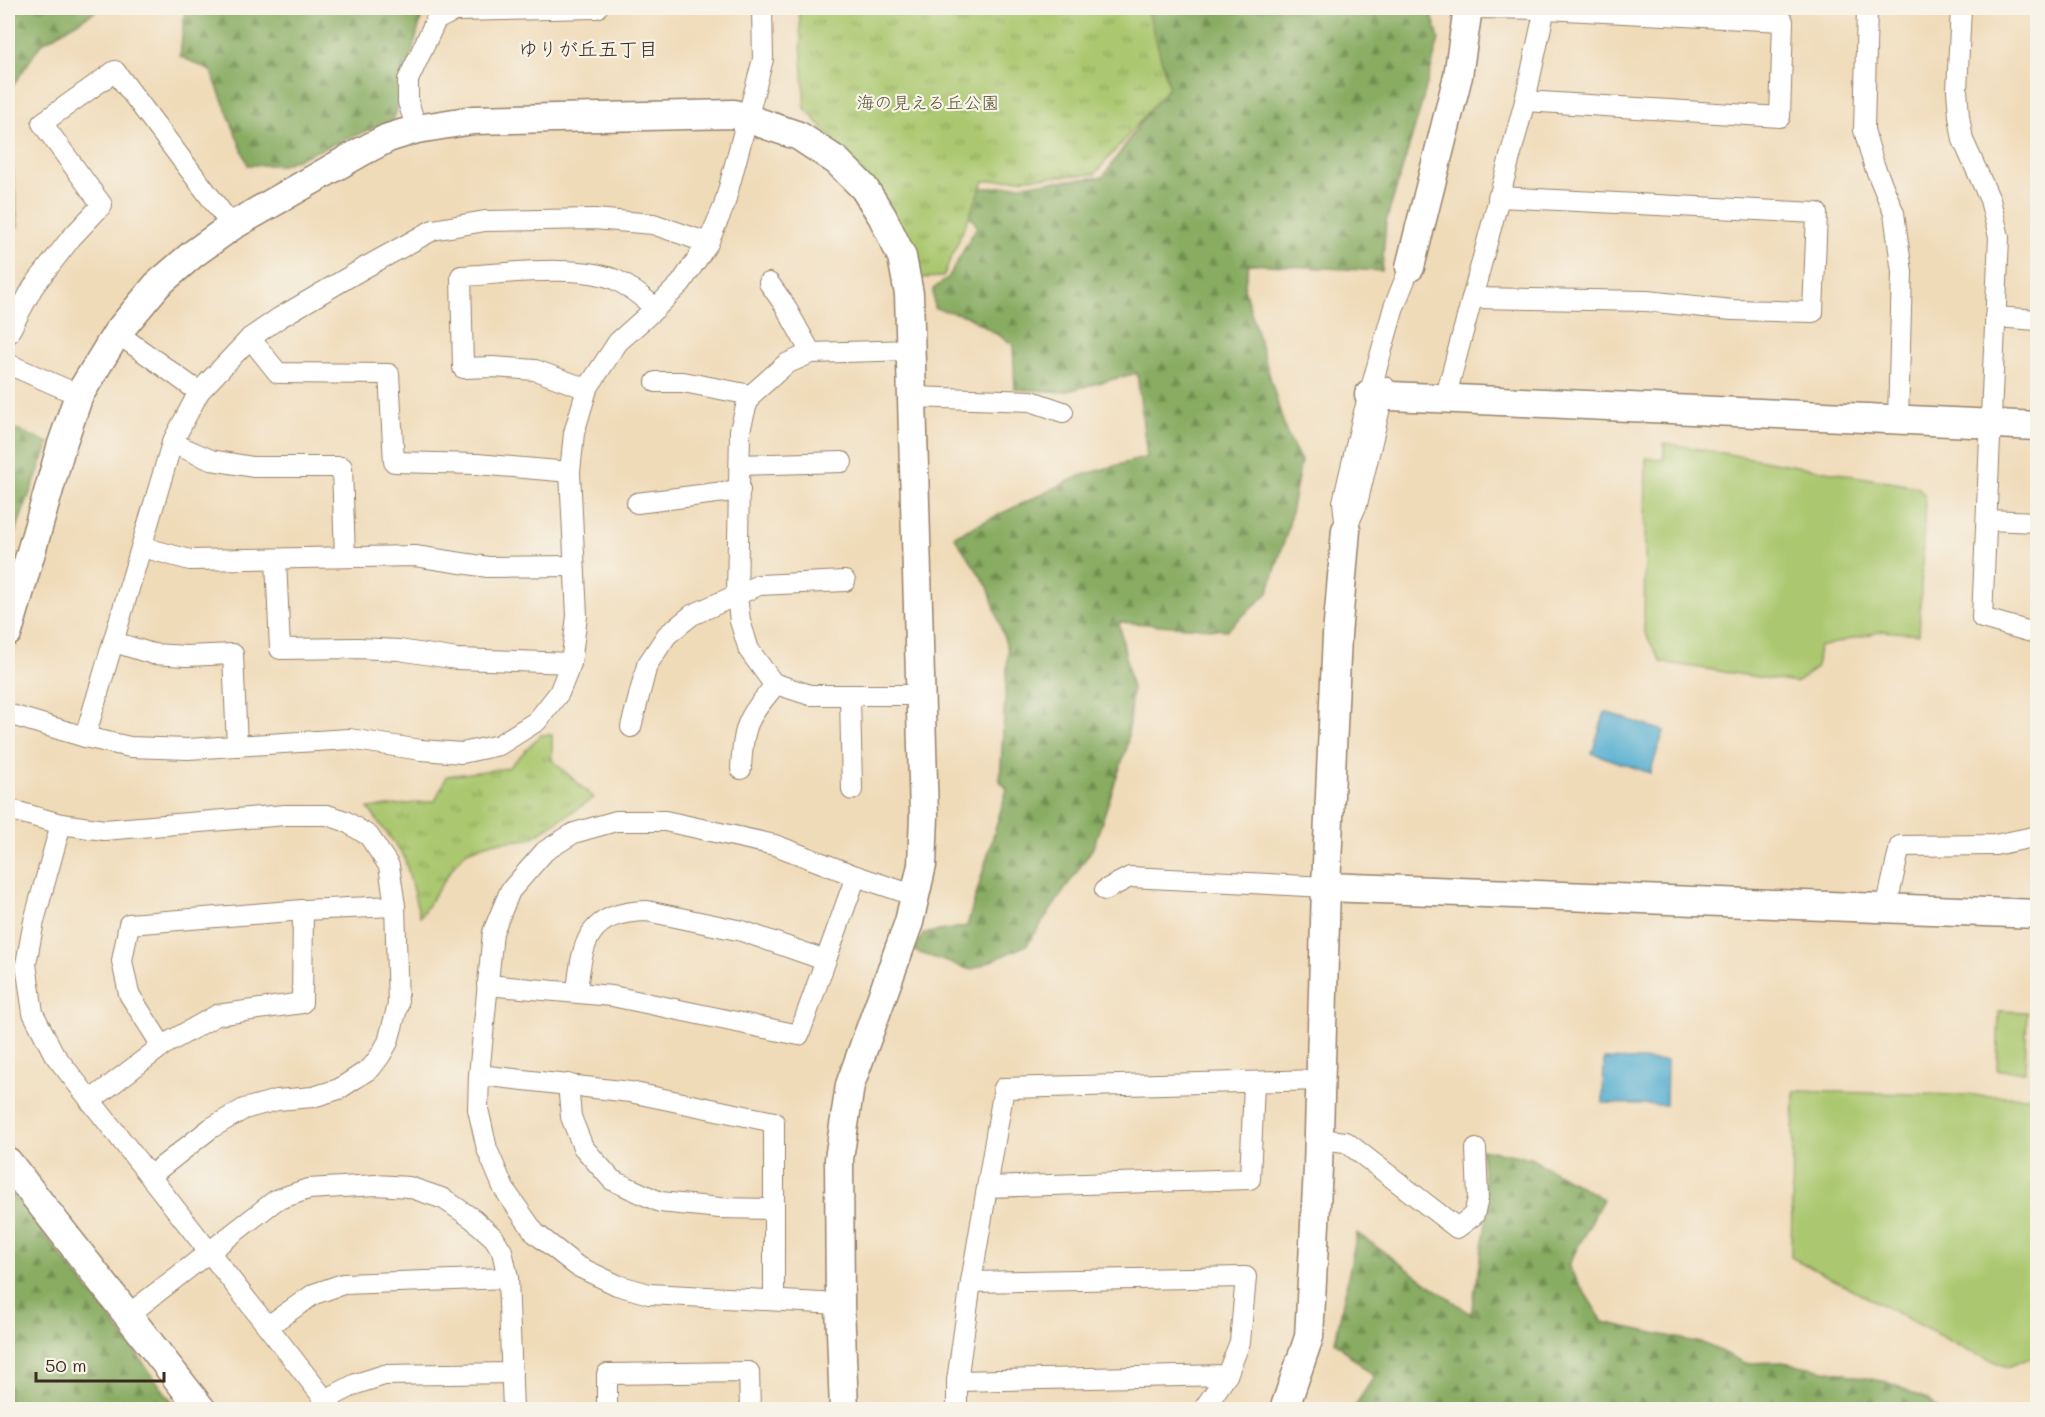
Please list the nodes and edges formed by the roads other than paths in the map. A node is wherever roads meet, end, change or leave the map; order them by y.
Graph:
1 (597, 8) edge
2 (762, 8) edge
3 (1468, 8) edge
4 (1545, 8) edge
5 (1867, 8) edge
6 (1961, 8) edge
7 (1525, 101) junction
8 (746, 118) junction
9 (417, 129) junction
10 (1498, 197) junction
11 (232, 226) junction
12 (708, 243) junction
13 (1410, 267) joint
14 (769, 283) dead end
15 (1472, 298) junction
16 (656, 308) junction
17 (1995, 317) junction
18 (2037, 320) edge
19 (117, 333) junction
20 (8, 334) edge
21 (250, 338) junction
22 (912, 350) junction
23 (811, 353) junction
24 (8, 364) edge
25 (656, 382) dead end
26 (588, 389) junction
27 (199, 392) junction
28 (79, 395) junction
29 (751, 395) junction
30 (1376, 395) junction
31 (913, 397) junction
32 (1445, 399) junction
33 (1063, 412) dead end
34 (1898, 420) junction
35 (1991, 424) junction
36 (2037, 426) edge
37 (172, 443) junction
38 (842, 462) dead end
39 (740, 465) junction
40 (570, 472) junction
41 (740, 490) junction
42 (637, 503) dead end
43 (1986, 520) junction
44 (2037, 522) edge
45 (1346, 530) joint
46 (142, 547) junction
47 (345, 557) junction
48 (276, 560) junction
49 (574, 566) junction
50 (845, 581) dead end
51 (737, 596) junction
52 (12, 599) edge
53 (8, 632) edge
54 (2037, 634) edge
55 (114, 642) junction
56 (571, 663) junction
57 (776, 684) junction
58 (850, 695) junction
59 (921, 695) junction
60 (8, 714) edge
61 (631, 727) dead end
62 (85, 737) junction
63 (237, 746) junction
64 (741, 769) dead end
65 (852, 790) dead end
66 (8, 809) edge
67 (61, 824) junction
68 (2037, 836) edge
69 (856, 876) junction
70 (1326, 887) junction
71 (1105, 890) dead end
72 (916, 896) junction
73 (395, 906) junction
74 (1886, 909) junction
75 (303, 910) junction
76 (2037, 914) edge
77 (825, 960) junction
78 (487, 985) junction
79 (577, 992) junction
80 (162, 1046) junction
81 (479, 1075) junction
82 (1321, 1080) junction
83 (1254, 1083) junction
84 (568, 1084) junction
85 (90, 1101) junction
86 (1319, 1139) junction
87 (1476, 1149) dead end
88 (8, 1162) edge
89 (150, 1176) junction
90 (988, 1187) junction
91 (773, 1209) junction
92 (210, 1251) junction
93 (508, 1278) junction
94 (971, 1282) junction
95 (774, 1300) junction
96 (840, 1304) junction
97 (128, 1315) junction
98 (268, 1326) junction
99 (512, 1373) junction
100 (1227, 1375) junction
101 (957, 1381) junction
102 (329, 1405) edge
103 (202, 1410) edge
104 (513, 1410) edge
105 (607, 1410) edge
106 (750, 1410) edge
107 (844, 1410) edge
108 (957, 1410) edge
109 (1203, 1410) edge
110 (1284, 1410) edge

1 - 9 street
2 - 8 street
3 - 4 street
3 - 13 street
4 - 7 street
4 - 7 street
5 - 34 street
6 - 17 street
7 - 10 street
8 - 9 street
8 - 12 street
8 - 22 street
9 - 11 street
10 - 15 street
10 - 15 street
11 - 19 street
11 - 20 street
12 - 16 street
12 - 21 street
13 - 30 street
14 - 23 street
15 - 32 street
16 - 26 street
16 - 26 street
17 - 18 street
17 - 35 street
19 - 27 street
19 - 28 street
21 - 27 street
21 - 40 street
22 - 23 street
22 - 31 street
23 - 29 street
24 - 28 street
25 - 29 street
26 - 40 street
27 - 37 street
28 - 52 street
29 - 39 street
30 - 32 street
30 - 45 street
31 - 33 street
31 - 59 street
32 - 34 street
34 - 35 street
35 - 36 street
35 - 43 street
37 - 46 street
37 - 47 street
38 - 39 street
39 - 41 street
40 - 49 street
41 - 42 street
41 - 51 street
43 - 44 street
43 - 54 street
45 - 70 street
46 - 48 street
46 - 55 street
47 - 48 street
47 - 49 street
48 - 56 street
49 - 56 street
50 - 51 street
51 - 57 street
51 - 61 street
52 - 53 street
55 - 62 street
55 - 63 street
56 - 63 street
57 - 58 street
57 - 64 street
58 - 59 street
58 - 65 street
59 - 72 street
60 - 62 street
62 - 63 street
66 - 67 street
67 - 73 street
67 - 85 street
68 - 74 street
69 - 72 street
69 - 77 street
69 - 78 street
70 - 71 street
70 - 74 street
70 - 82 street
72 - 96 street
73 - 75 street
73 - 89 street
74 - 76 street
75 - 80 street
75 - 80 street
77 - 79 street
77 - 79 street
78 - 79 street
78 - 81 street
80 - 85 street
81 - 84 street
81 - 95 street
82 - 83 street
82 - 86 street
83 - 90 street
83 - 90 street
84 - 91 street
84 - 91 street
85 - 89 street
86 - 87 street
86 - 110 street
88 - 97 street
89 - 92 street
90 - 94 street
91 - 95 street
92 - 93 street
92 - 97 street
92 - 98 street
93 - 98 street
93 - 99 street
94 - 100 street
94 - 101 street
95 - 96 street
96 - 107 street
97 - 103 street
98 - 102 street
99 - 102 street
99 - 104 street
100 - 101 street
100 - 109 street
101 - 108 street
105 - 106 street

